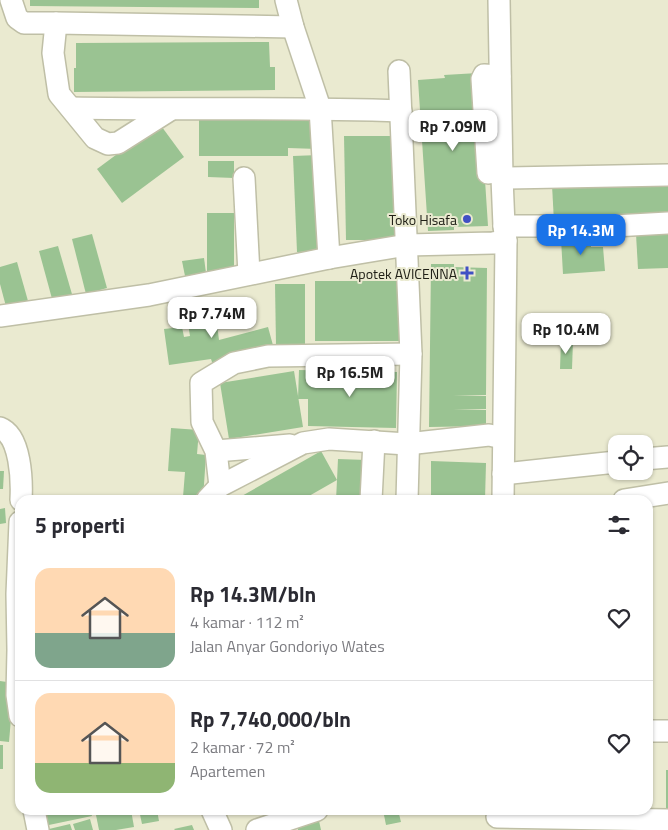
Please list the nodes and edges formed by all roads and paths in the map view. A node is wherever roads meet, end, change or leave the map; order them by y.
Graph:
1 (11, 0) edge
2 (286, 0) edge
3 (499, 0) edge
4 (56, 23) junction
5 (292, 27) junction
6 (399, 71) dead end
7 (500, 76) junction
8 (71, 108) junction
9 (320, 108) junction
10 (170, 110) junction
11 (401, 111) junction
12 (668, 175) edge
13 (244, 178) dead end
14 (502, 178) junction
15 (668, 223) edge
16 (501, 237) junction
17 (407, 245) junction
18 (329, 258) junction
19 (249, 274) junction
20 (0, 316) edge
21 (411, 354) junction
22 (0, 428) edge
23 (496, 436) junction
24 (374, 441) junction
25 (303, 443) junction
26 (407, 444) junction
27 (216, 452) junction
28 (668, 457) edge
29 (653, 458) edge
30 (608, 463) edge
31 (503, 474) junction
32 (214, 493) edge
33 (668, 493) edge
34 (22, 495) edge
35 (371, 495) edge
36 (407, 495) edge
37 (503, 495) edge
38 (653, 495) edge
39 (653, 731) edge
40 (668, 731) edge
41 (35, 815) edge
42 (214, 815) edge
43 (303, 815) edge
44 (497, 819) edge
45 (668, 820) edge
46 (38, 830) edge
47 (221, 830) edge
48 (257, 830) edge

1 - 4 street
2 - 5 street
3 - 7 street
4 - 5 street
4 - 8 street
5 - 9 street
6 - 11 street
7 - 14 street
7 - 16 street
8 - 10 street
8 - 10 street
9 - 10 street
9 - 11 street
9 - 18 street
11 - 17 street
12 - 14 street
13 - 19 street
14 - 16 street
15 - 16 street
16 - 17 street
16 - 23 street
17 - 18 street
17 - 21 street
18 - 19 street
19 - 20 street
21 - 26 street
21 - 27 street
22 - 34 street
23 - 26 street
23 - 31 street
24 - 25 street
24 - 26 street
24 - 35 street
25 - 27 street
25 - 32 street
26 - 36 street
27 - 32 street
28 - 29 street
30 - 31 street
31 - 37 street
33 - 38 street
39 - 40 street
41 - 46 street
42 - 47 street
43 - 48 street
44 - 45 street

